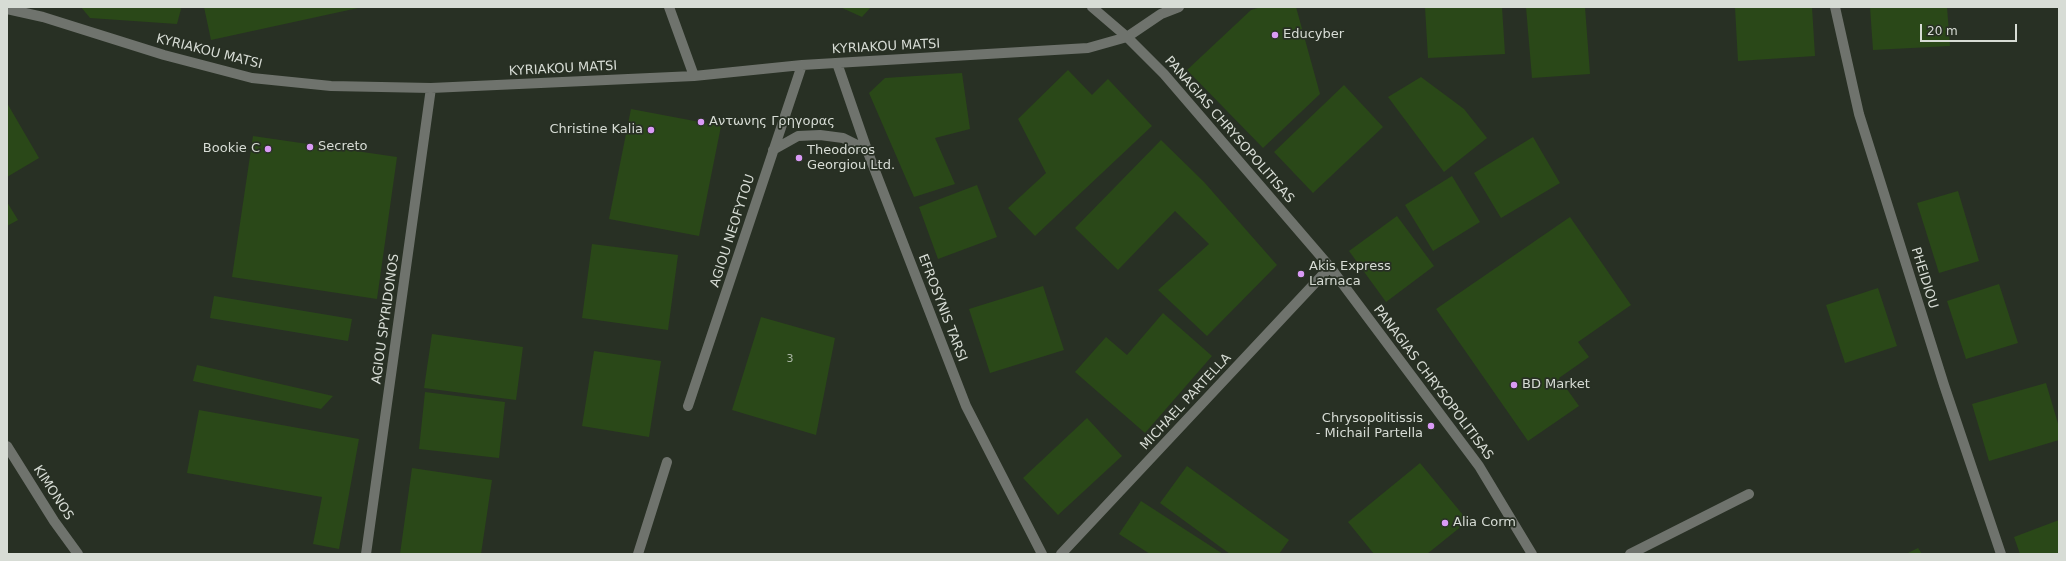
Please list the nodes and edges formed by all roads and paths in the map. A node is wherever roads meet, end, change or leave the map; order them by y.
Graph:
1 (37, 7) edge
2 (669, 7) edge
3 (1092, 7) edge
4 (1179, 7) edge
5 (1836, 7) edge
6 (7, 10) edge
7 (1161, 11) edge
8 (43, 17) junction
9 (1127, 37) junction
10 (837, 63) junction
11 (802, 65) junction
12 (694, 76) junction
13 (431, 88) junction
14 (774, 150) junction
15 (867, 150) junction
16 (1330, 267) junction
17 (688, 406) dead end
18 (7, 446) edge
19 (667, 462) dead end
20 (1749, 494) dead end
21 (78, 554) edge
22 (366, 554) edge
23 (638, 554) edge
24 (1042, 554) edge
25 (1060, 554) edge
26 (1532, 554) edge
27 (1630, 554) edge
28 (2001, 554) edge

1 - 8 street
2 - 12 street
3 - 9 street, PANAGIAS CHRYSOPOLITISAS
4 - 7 street, KYRIAKOU MATSI
5 - 28 street, PHEIDIOU
6 - 8 street, KYRIAKOU MATSI
7 - 9 street, KYRIAKOU MATSI
8 - 13 street, KYRIAKOU MATSI
9 - 10 street, KYRIAKOU MATSI
9 - 16 street, PANAGIAS CHRYSOPOLITISAS
10 - 11 street, KYRIAKOU MATSI
10 - 15 street, EFROSYNIS TARSI
11 - 12 street, KYRIAKOU MATSI
11 - 14 street, AGIOU NEOFYTOU
12 - 13 street, KYRIAKOU MATSI
13 - 22 street, AGIOU SPYRIDONOS
14 - 15 street
14 - 17 street, AGIOU NEOFYTOU
15 - 24 street, EFROSYNIS TARSI
16 - 25 street, MICHAEL PARTELLA
16 - 26 street, PANAGIAS CHRYSOPOLITISAS
18 - 21 street, KIMONOS
19 - 23 street
20 - 27 street

